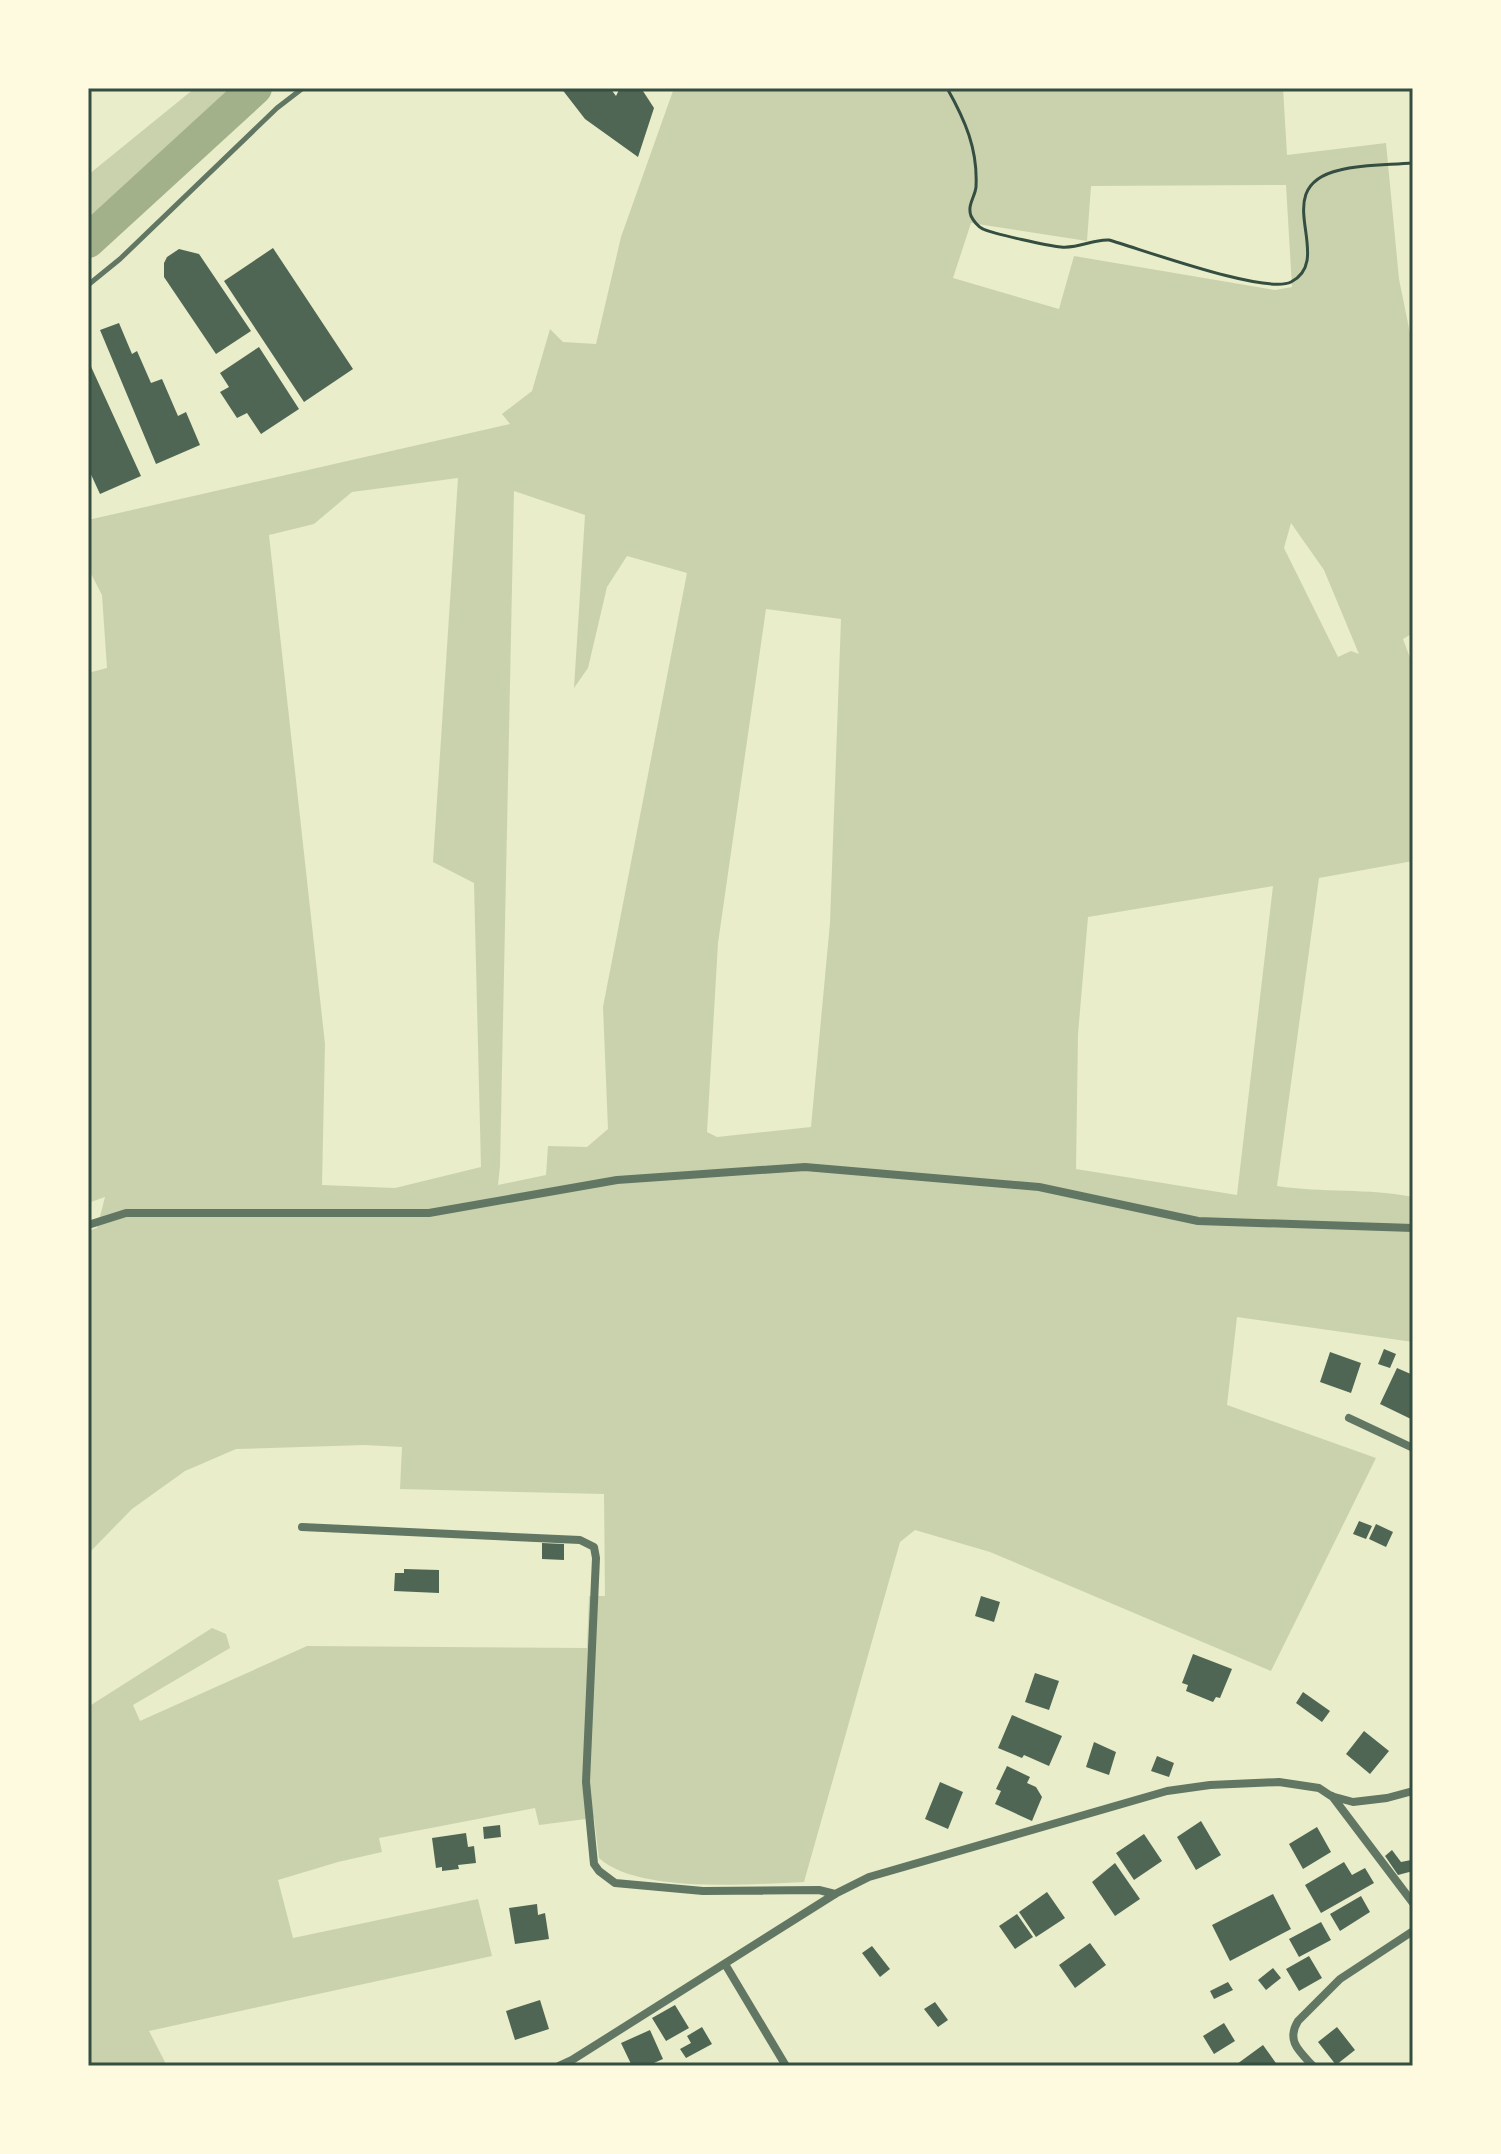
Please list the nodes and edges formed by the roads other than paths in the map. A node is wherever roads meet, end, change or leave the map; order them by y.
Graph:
1 (303, 88) edge
2 (88, 285) edge
3 (88, 1225) edge
4 (1413, 1228) edge
5 (1349, 1418) dead end
6 (1413, 1448) edge
7 (302, 1527) dead end
8 (1413, 1791) edge
9 (1331, 1796) junction
10 (835, 1894) junction
11 (1413, 1903) edge
12 (1413, 1931) edge
13 (725, 1964) junction
14 (559, 2066) edge
15 (786, 2066) edge
16 (1313, 2066) edge

1 - 2 lane
3 - 4 street
5 - 6 street
7 - 10 street
8 - 9 street
9 - 10 street
9 - 11 street
10 - 13 street
12 - 16 street
13 - 14 street
13 - 15 street

